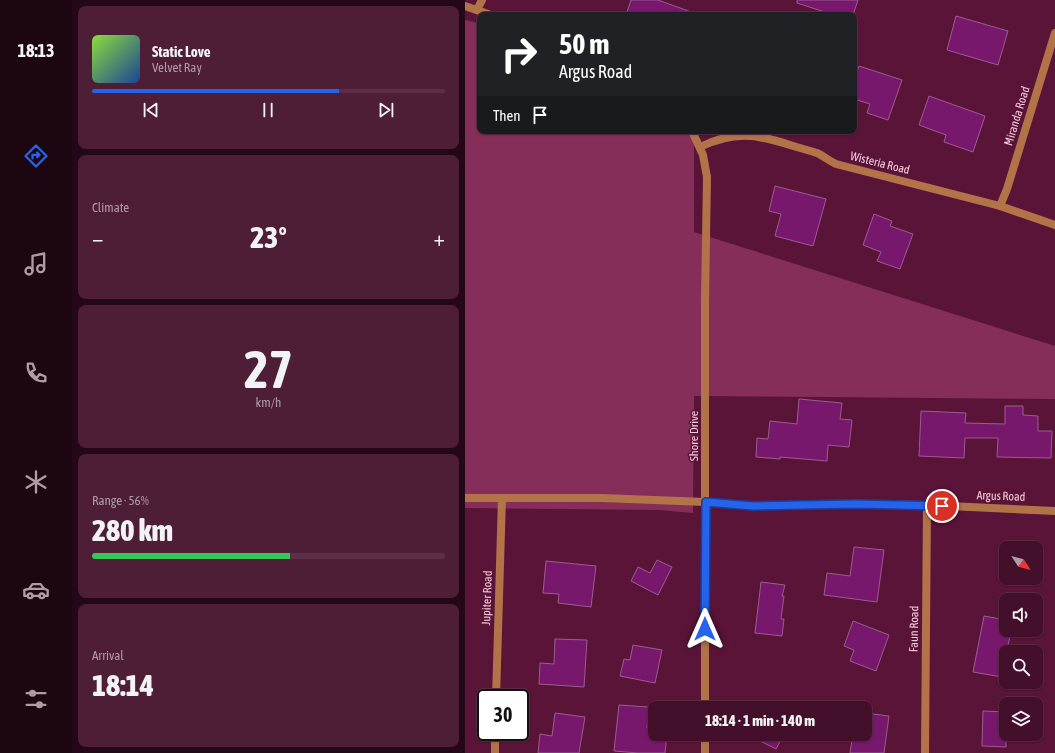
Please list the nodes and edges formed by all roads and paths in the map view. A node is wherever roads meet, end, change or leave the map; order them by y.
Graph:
1 (482, 0) edge
2 (465, 6) edge
3 (477, 10) junction
4 (483, 12) edge
5 (1055, 33) edge
6 (694, 134) edge
7 (700, 146) junction
8 (1000, 206) junction
9 (1055, 225) edge
10 (465, 498) edge
11 (502, 498) junction
12 (706, 502) junction
13 (927, 505) junction
14 (1055, 511) edge
15 (496, 689) edge
16 (705, 701) edge
17 (495, 741) edge
18 (705, 741) edge
19 (495, 753) edge
20 (705, 753) edge
21 (925, 753) edge

1 - 3 street
2 - 3 street
3 - 4 street
5 - 8 street, Miranda Road
6 - 7 street, Shore Drive
7 - 8 street, Wisteria Road
7 - 12 street, Shore Drive
8 - 9 street, Wisteria Road
10 - 11 street
11 - 12 street
11 - 15 street, Jupiter Road
12 - 13 street, Argus Road
12 - 16 street, Shore Drive
13 - 14 street, Argus Road
13 - 21 street, Faun Road
17 - 19 street
18 - 20 street

